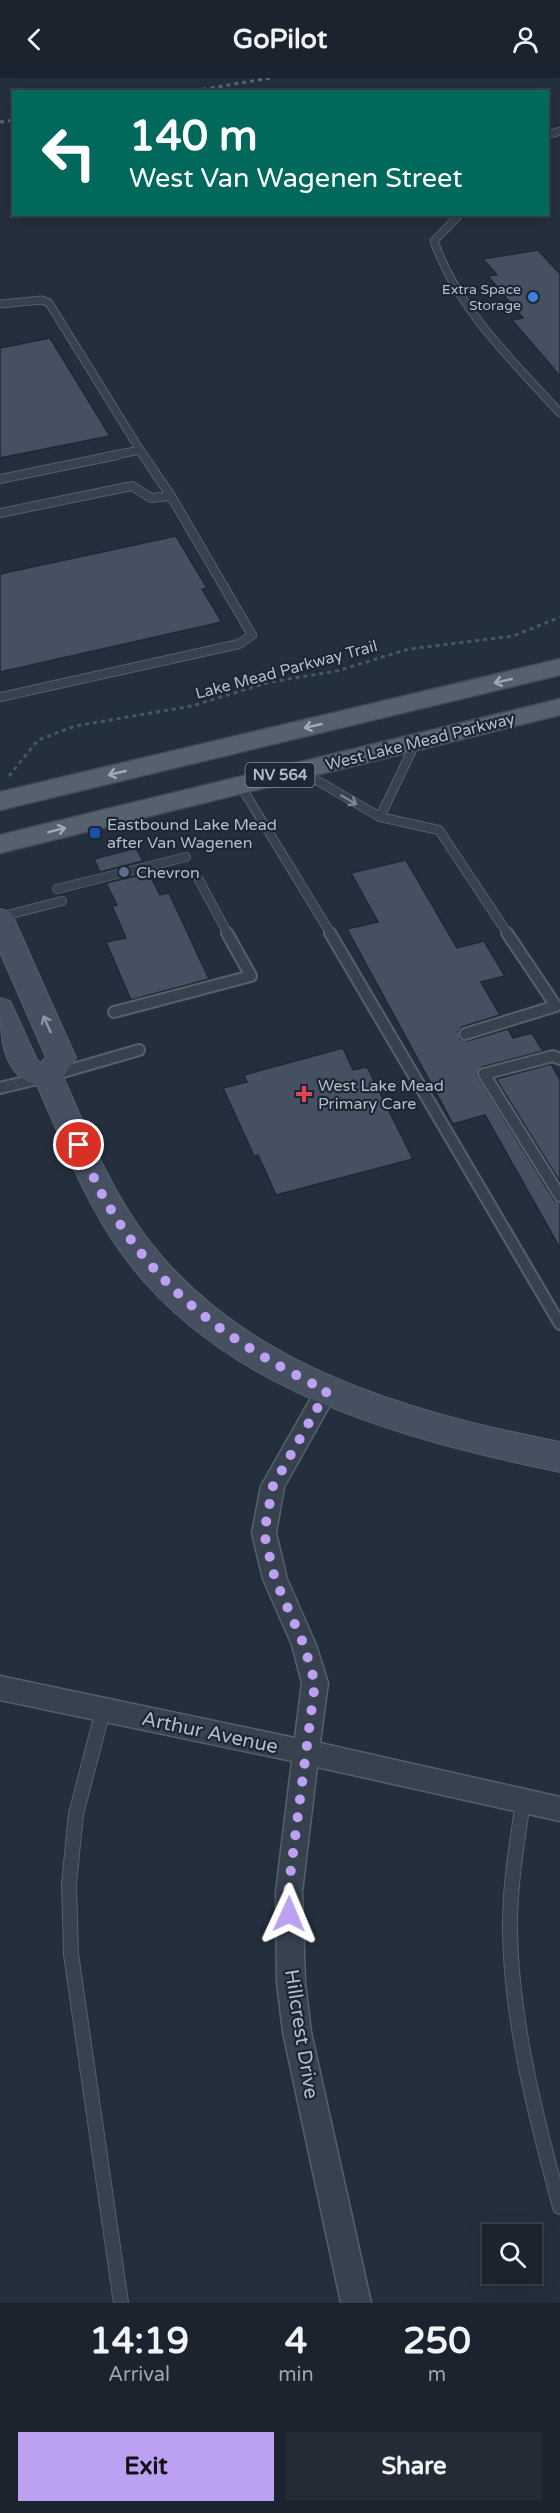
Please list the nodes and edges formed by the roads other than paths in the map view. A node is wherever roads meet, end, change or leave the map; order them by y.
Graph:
1 (458, 216) edge
2 (0, 304) edge
3 (560, 413) edge
4 (140, 450) junction
5 (0, 479) edge
6 (171, 496) junction
7 (0, 513) edge
8 (560, 667) edge
9 (0, 697) edge
10 (560, 706) edge
11 (416, 742) junction
12 (299, 770) junction
13 (240, 785) junction
14 (3, 789) edge
15 (380, 817) junction
16 (0, 844) edge
17 (186, 857) dead end
18 (199, 880) dead end
19 (57, 889) dead end
20 (62, 901) dead end
21 (0, 918) edge
22 (0, 1008) edge
23 (114, 1012) dead end
24 (465, 1035) dead end
25 (139, 1050) dead end
26 (560, 1059) edge
27 (48, 1076) junction
28 (0, 1088) edge
29 (560, 1196) edge
30 (560, 1323) edge
31 (327, 1391) junction
32 (560, 1457) edge
33 (0, 1688) edge
34 (103, 1710) junction
35 (305, 1752) junction
36 (523, 1801) junction
37 (560, 1809) edge
38 (560, 2207) edge
39 (121, 2303) edge
40 (356, 2303) edge

1 - 3 lane
2 - 4 lane
4 - 5 lane
4 - 6 lane
6 - 7 lane
6 - 9 lane
8 -> 14 main road, NV 564
10 - 11 main road, West Lake Mead Parkway / NV 564
11 - 12 main road, West Lake Mead Parkway / NV 564
11 - 15 lane
12 - 13 main road, West Lake Mead Parkway / NV 564
12 -> 15 lane
16 -> 13 main road, West Lake Mead Parkway / NV 564
13 - 30 lane
15 - 24 lane
17 - 19 lane
18 - 23 lane
20 - 21 lane
27 -> 21 main road
22 - 27 main road
25 - 27 lane
26 - 29 lane
27 - 28 lane
27 - 31 main road
31 - 32 main road
31 - 35 street, Hillcrest Drive
33 - 34 street, Arthur Avenue
34 - 35 street, Arthur Avenue
34 - 39 lane
35 - 36 street, Arthur Avenue
35 - 40 street, Hillcrest Drive
36 - 37 street, Arthur Avenue
36 - 38 lane

